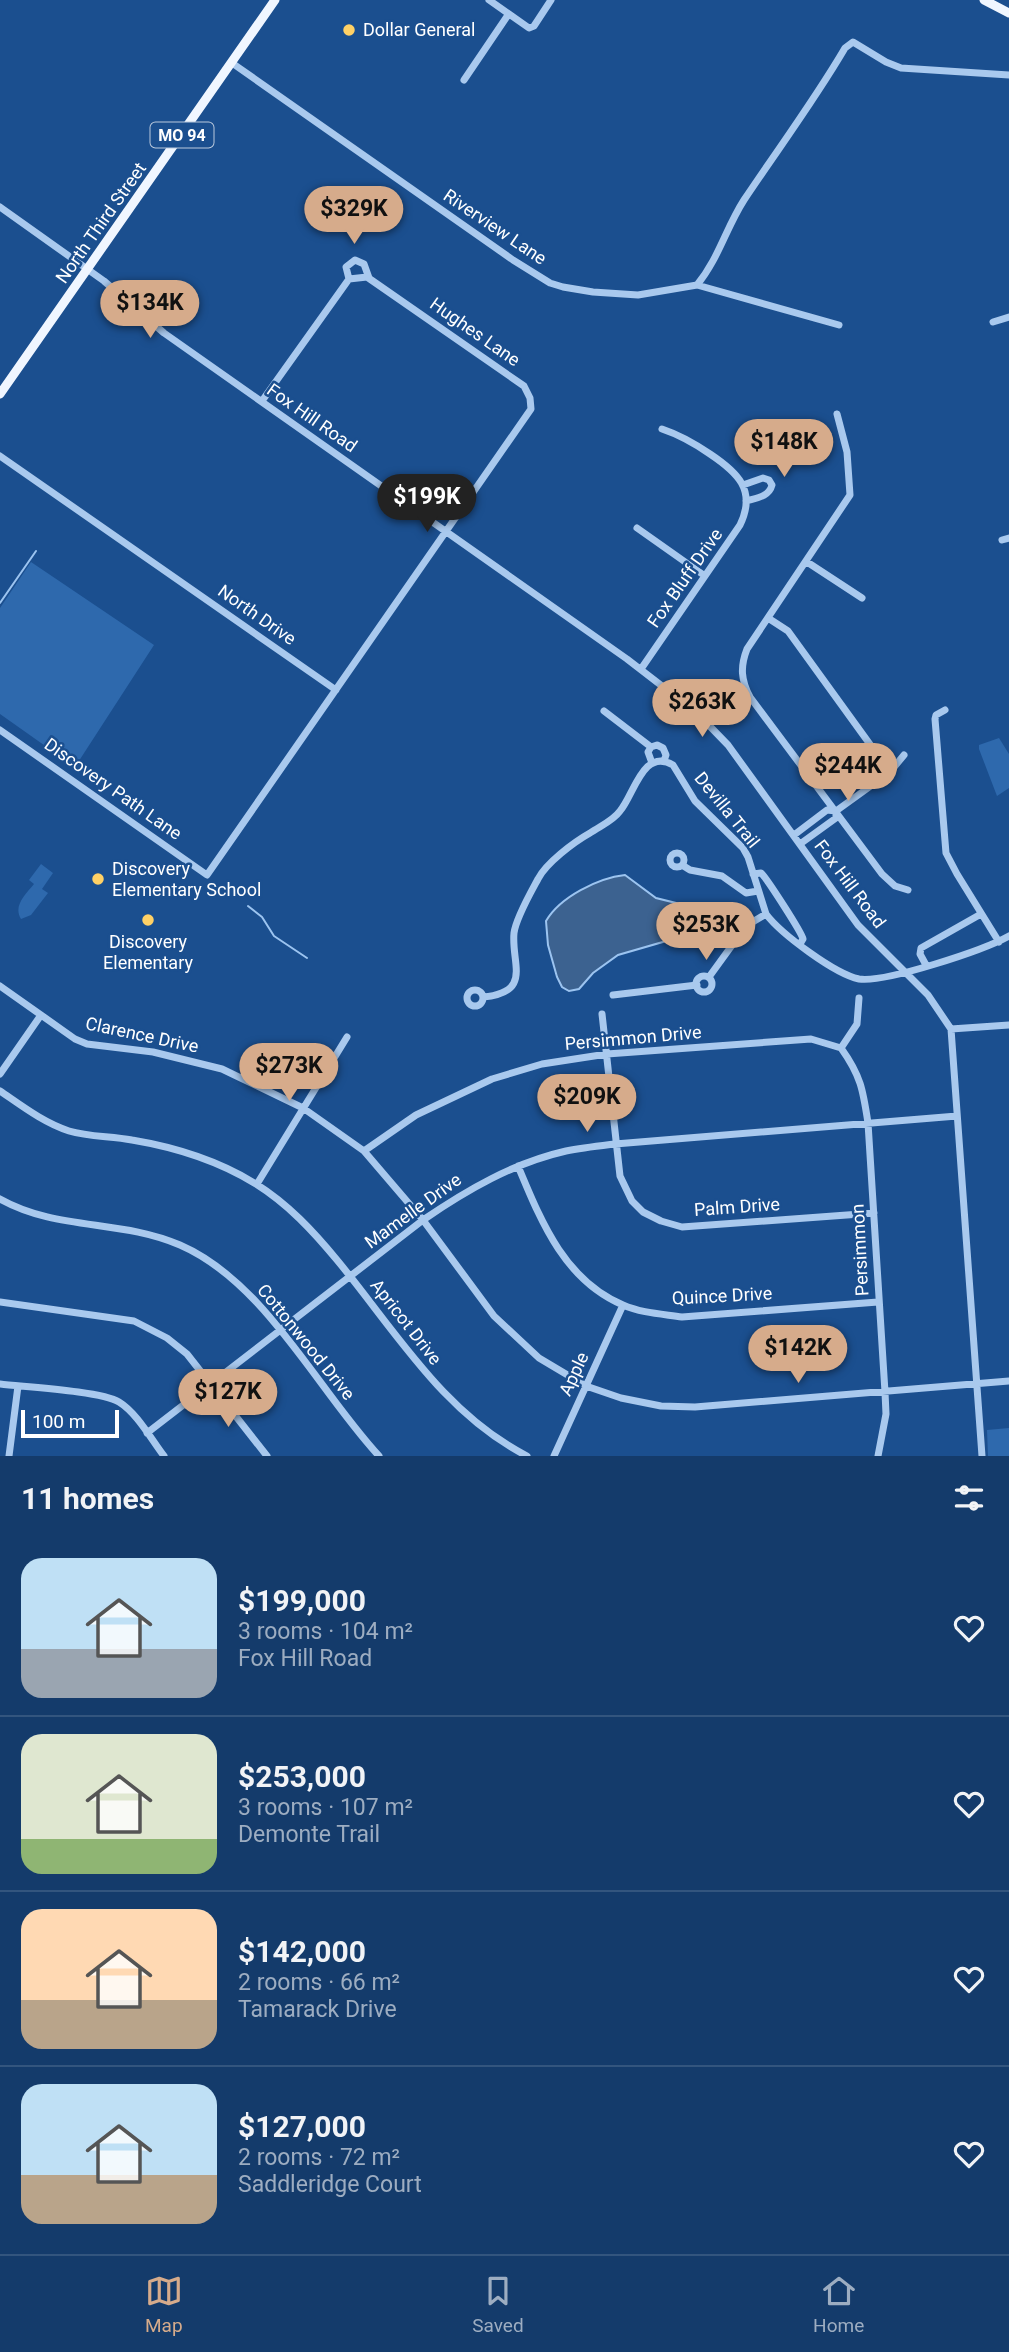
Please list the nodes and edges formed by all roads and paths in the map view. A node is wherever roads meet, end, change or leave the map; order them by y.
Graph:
1 (275, 0) edge
2 (489, 0) edge
3 (551, 0) edge
4 (987, 1) edge
5 (1009, 13) edge
6 (508, 15) junction
7 (232, 63) junction
8 (1009, 75) edge
9 (464, 80) dead end
10 (0, 207) edge
11 (88, 269) junction
12 (369, 278) junction
13 (349, 279) junction
14 (697, 285) junction
15 (1009, 317) edge
16 (993, 322) dead end
17 (839, 325) dead end
18 (0, 394) edge
19 (262, 401) junction
20 (837, 414) dead end
21 (662, 429) dead end
22 (0, 456) edge
23 (743, 485) junction
24 (746, 501) junction
25 (636, 528) dead end
26 (447, 531) junction
27 (807, 562) junction
28 (705, 576) junction
29 (862, 598) dead end
30 (768, 618) junction
31 (641, 669) junction
32 (335, 690) junction
33 (944, 710) dead end
34 (604, 711) dead end
35 (0, 730) edge
36 (651, 747) junction
37 (904, 755) dead end
38 (664, 761) junction
39 (652, 763) junction
40 (890, 772) junction
41 (836, 811) junction
42 (794, 835) junction
43 (800, 844) junction
44 (682, 864) dead end
45 (753, 874) junction
46 (908, 890) dead end
47 (758, 891) junction
48 (981, 914) junction
49 (766, 915) junction
50 (1009, 936) edge
51 (999, 942) junction
52 (800, 944) junction
53 (926, 965) junction
54 (904, 972) junction
55 (709, 977) junction
56 (697, 985) junction
57 (0, 986) edge
58 (613, 995) dead end
59 (483, 997) dead end
60 (859, 998) dead end
61 (601, 1014) dead end
62 (41, 1015) junction
63 (1009, 1025) edge
64 (951, 1029) junction
65 (346, 1037) dead end
66 (841, 1048) junction
67 (607, 1054) junction
68 (0, 1074) edge
69 (0, 1091) edge
70 (303, 1108) junction
71 (957, 1116) junction
72 (868, 1124) junction
73 (615, 1144) junction
74 (364, 1151) junction
75 (518, 1166) junction
76 (257, 1184) junction
77 (0, 1199) edge
78 (874, 1213) junction
79 (423, 1220) junction
80 (351, 1276) junction
81 (878, 1301) junction
82 (0, 1302) edge
83 (623, 1305) junction
84 (280, 1331) junction
85 (1009, 1381) edge
86 (978, 1383) junction
87 (0, 1384) edge
88 (211, 1384) junction
89 (18, 1386) junction
90 (586, 1386) junction
91 (885, 1392) junction
92 (147, 1433) junction
93 (9, 1456) edge
94 (164, 1456) edge
95 (267, 1456) edge
96 (379, 1456) edge
97 (527, 1456) edge
98 (554, 1456) edge
99 (878, 1456) edge
100 (982, 1456) edge

1 - 7 main road, North Third Street / MO 94
2 - 6 street
3 - 6 street
4 - 5 main road
6 - 9 street
7 - 11 main road, North Third Street / MO 94
7 - 14 street, Riverview Lane
8 - 14 street
10 - 11 street, Fox Hill Road
11 - 18 main road, North Third Street / MO 94
11 - 19 street, Fox Hill Road
12 - 13 street
12 - 13 street, Hughes Lane
12 - 26 street, Hughes Lane
13 - 19 street, Hughes Lane
14 - 17 street, Riverview Lane
15 - 16 street
19 - 26 street, Fox Hill Road
20 - 27 street
21 - 23 street
22 - 32 street, North Drive
23 - 24 street
23 - 24 street
24 - 28 street, Fox Bluff Drive
25 - 28 street
26 - 31 street, Fox Hill Road
26 - 32 street
27 - 29 street
27 - 30 street
28 - 31 street, Fox Bluff Drive
30 - 40 street
30 - 41 street
31 - 42 street, Fox Hill Road
32 - 35 street, Discovery Path Lane
33 - 48 street
34 - 36 street
36 - 38 street
36 - 39 street
37 - 40 street
38 - 39 street
38 - 45 street, Devilla Trail
39 - 59 street
40 - 41 street
41 - 42 street
41 - 43 street
41 - 46 street
42 - 43 street, Fox Hill Road
43 - 54 street, Fox Hill Road
44 - 47 street
45 - 47 street, Devilla Trail
45 - 52 street, Devilla Trail
47 - 49 street, Devilla Trail
48 - 51 street
48 - 53 street
49 - 52 street, Devilla Trail
49 - 55 street
50 - 51 street, Devilla Trail
51 - 53 street, Devilla Trail
52 - 54 street, Devilla Trail
53 - 54 street, Devilla Trail
54 - 64 street, Fox Hill Road
55 - 56 street
55 - 56 street
56 - 58 street
57 - 62 street, Clarence Drive
60 - 66 street
61 - 67 street, Palm Drive
62 - 68 street
62 - 70 street, Clarence Drive
63 - 64 street
64 - 71 street
65 - 70 street
66 - 67 street, Persimmon Drive
66 - 72 street, Persimmon
67 - 73 street, Palm Drive
67 - 74 street, Persimmon Drive
69 - 76 street, Apricot Drive
70 - 74 street, Clarence Drive
70 - 76 street
71 - 72 street, Mamelle Drive
71 - 86 street
72 - 73 street, Mamelle Drive
72 - 78 street, Persimmon
73 - 75 street, Mamelle Drive
73 - 78 street, Palm Drive
74 - 79 street, Clarence Drive
75 - 79 street, Mamelle Drive
75 - 83 street, Quince Drive
76 - 80 street, Apricot Drive
77 - 84 street, Cottonwood Drive
78 - 81 street, Persimmon
79 - 80 street, Mamelle Drive
79 - 90 street, Clarence Drive
80 - 84 street, Mamelle Drive
80 - 97 street, Apricot Drive
81 - 83 street, Quince Drive
81 - 91 street, Persimmon
82 - 88 street
83 - 90 street, Apple
84 - 88 street, Mamelle Drive
84 - 96 street, Cottonwood Drive
85 - 86 street, Clarence Drive
86 - 91 street, Clarence Drive
86 - 100 street
87 - 89 street
88 - 92 street, Mamelle Drive
88 - 95 street
89 - 92 street
89 - 93 street
90 - 91 street, Clarence Drive
90 - 98 street, Apple
91 - 99 street, Persimmon
92 - 94 street

